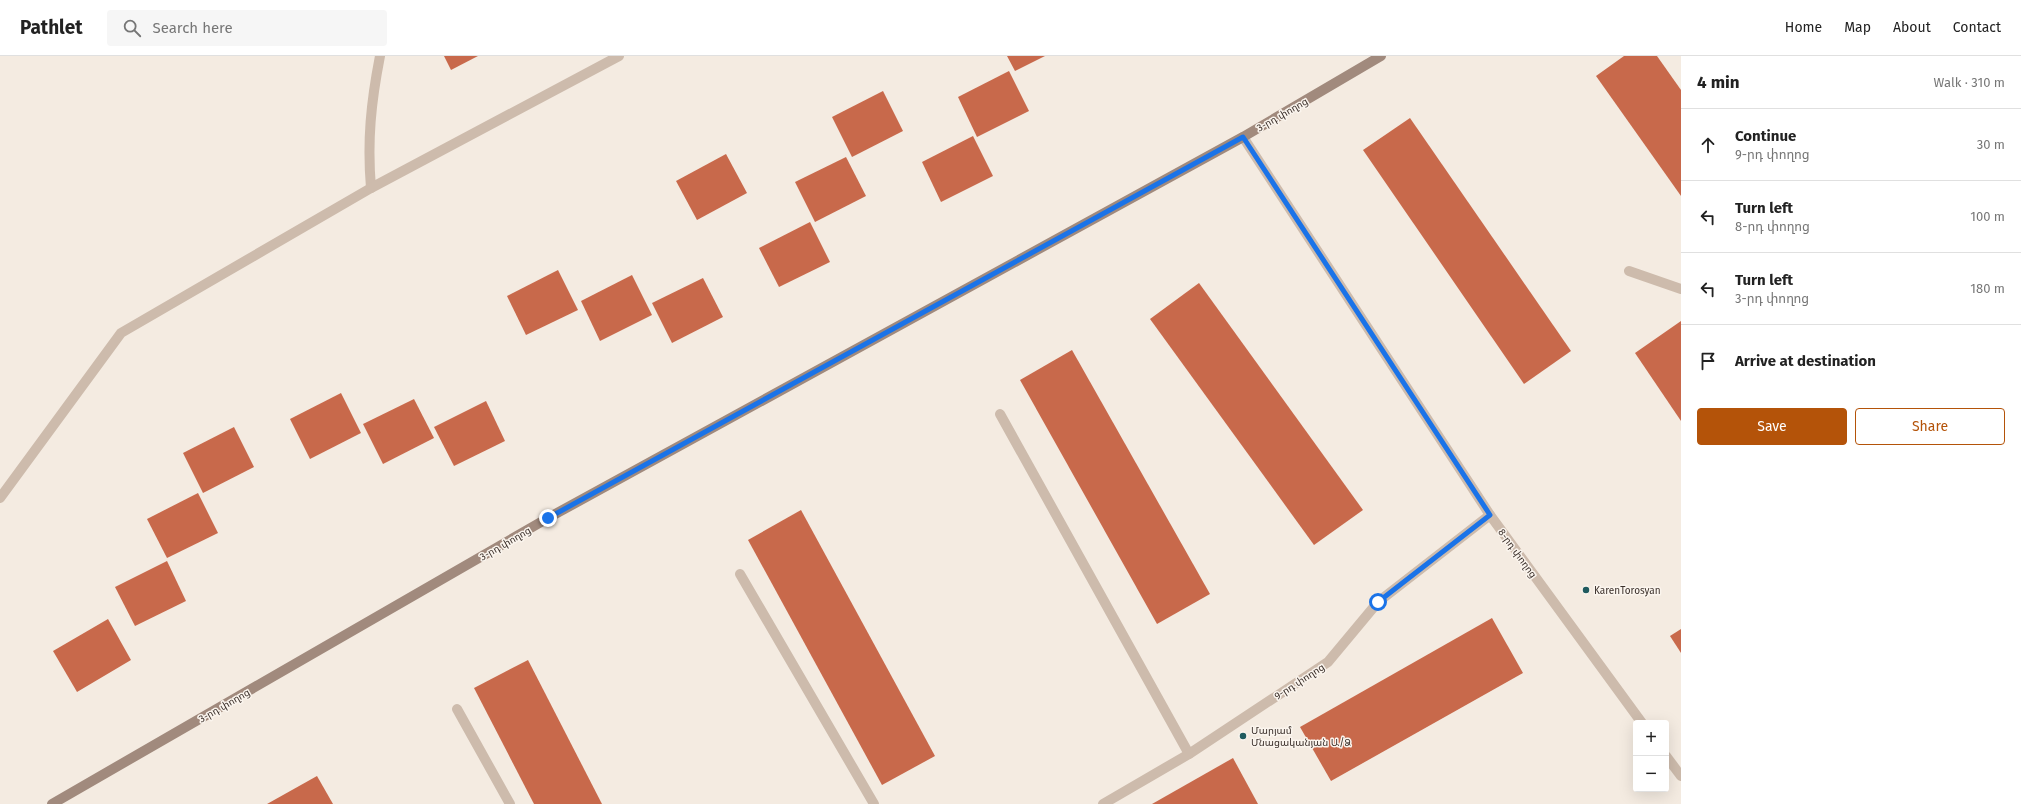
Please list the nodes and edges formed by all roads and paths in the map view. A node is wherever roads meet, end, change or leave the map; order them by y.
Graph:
1 (380, 56) edge
2 (619, 56) edge
3 (1381, 56) edge
4 (1243, 137) junction
5 (371, 188) junction
6 (1630, 271) dead end
7 (1681, 289) edge
8 (1000, 414) dead end
9 (0, 498) edge
10 (1490, 515) junction
11 (740, 574) dead end
12 (457, 709) dead end
13 (1640, 720) edge
14 (1189, 754) junction
15 (1669, 760) edge
16 (1681, 776) edge
17 (52, 804) edge
18 (510, 804) edge
19 (874, 804) edge
20 (1103, 804) edge

1 - 5 street
2 - 5 street
3 - 4 street, 3-րդ փողոց
4 - 10 street, 8-րդ փողոց
4 - 17 street, 3-րդ փողոց
5 - 9 street
6 - 7 street
8 - 14 street
10 - 13 street, 8-րդ փողոց
10 - 14 street, 9-րդ փողոց
11 - 19 street
12 - 18 street
14 - 20 street, 9-րդ փողոց
15 - 16 street

